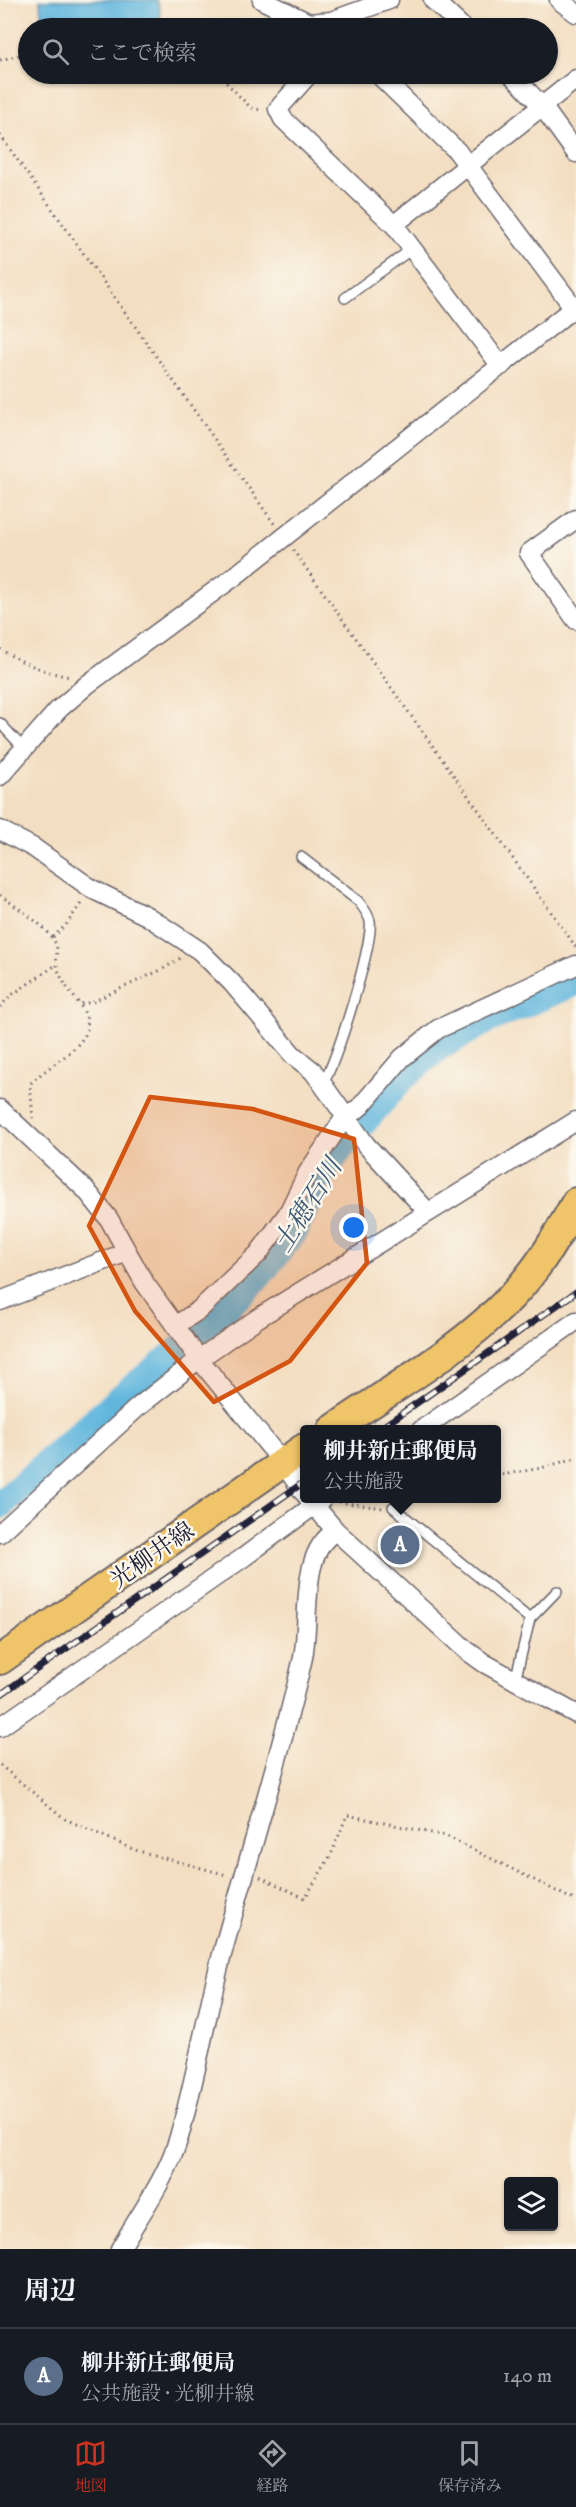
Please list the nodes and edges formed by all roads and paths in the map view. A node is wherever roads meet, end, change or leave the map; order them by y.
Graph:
1 (262, 0) edge
2 (389, 0) edge
3 (433, 0) edge
4 (559, 0) edge
5 (576, 13) edge
6 (300, 18) edge
7 (347, 18) edge
8 (452, 18) edge
9 (18, 56) edge
10 (0, 60) edge
11 (576, 79) edge
12 (228, 84) edge
13 (300, 84) edge
14 (388, 84) edge
15 (520, 84) edge
16 (542, 106) junction
17 (278, 109) junction
18 (576, 153) edge
19 (468, 165) junction
20 (395, 226) junction
21 (414, 248) junction
22 (345, 298) dead end
23 (573, 314) edge
24 (501, 366) junction
25 (576, 519) edge
26 (576, 620) edge
27 (0, 649) edge
28 (88, 684) junction
29 (0, 723) edge
30 (25, 750) junction
31 (0, 776) edge
32 (0, 830) edge
33 (301, 857) dead end
34 (92, 889) junction
35 (0, 895) edge
36 (52, 937) junction
37 (194, 946) junction
38 (56, 965) junction
39 (576, 965) edge
40 (81, 1004) junction
41 (0, 1006) edge
42 (323, 1083) junction
43 (0, 1108) edge
44 (347, 1121) junction
45 (576, 1121) edge
46 (24, 1131) junction
47 (576, 1202) edge
48 (428, 1212) junction
49 (127, 1252) junction
50 (0, 1301) edge
51 (576, 1321) edge
52 (179, 1330) junction
53 (197, 1357) junction
54 (339, 1425) edge
55 (428, 1425) edge
56 (293, 1456) edge
57 (576, 1458) edge
58 (501, 1475) edge
59 (313, 1503) edge
60 (319, 1503) edge
61 (338, 1503) edge
62 (402, 1503) edge
63 (393, 1507) junction
64 (336, 1531) junction
65 (0, 1533) edge
66 (557, 1591) dead end
67 (530, 1619) junction
68 (0, 1660) edge
69 (515, 1681) junction
70 (576, 1714) edge
71 (0, 1727) edge
72 (0, 1765) edge
73 (243, 1875) junction
74 (576, 1901) edge
75 (120, 2249) edge

1 - 6 street
2 - 7 street
3 - 8 street
4 - 5 street
9 - 10 path
11 - 16 street
12 - 17 path
13 - 17 street
14 - 19 street
15 - 16 street
16 - 18 street
16 - 19 street
17 - 20 street
19 - 20 street
19 - 23 street
20 - 21 street
21 - 22 lane
21 - 24 street
23 - 24 street
24 - 28 street
25 - 26 street
27 - 28 path
28 - 30 street
29 - 30 lane
30 - 31 street
32 - 34 street
33 - 42 lane
34 - 36 path
34 - 37 street
35 - 36 path
36 - 38 path
37 - 40 path
37 - 42 street
38 - 40 path
38 - 41 path
39 - 44 street
40 - 46 path
42 - 44 street
43 - 46 street
44 - 48 street
44 - 52 street
45 - 48 street
46 - 49 street
47 - 54 main road
48 - 53 street
49 - 50 street
49 - 52 street
51 - 55 street
52 - 53 street
53 - 56 street
53 - 65 street
56 - 68 main road, 光柳井線
57 - 58 path
59 - 71 street
60 - 64 street
61 - 63 path
62 - 63 path
63 - 67 lane
64 - 69 street
64 - 73 street
66 - 67 lane
67 - 69 lane
69 - 70 street
72 - 73 path
73 - 74 path
73 - 75 street

